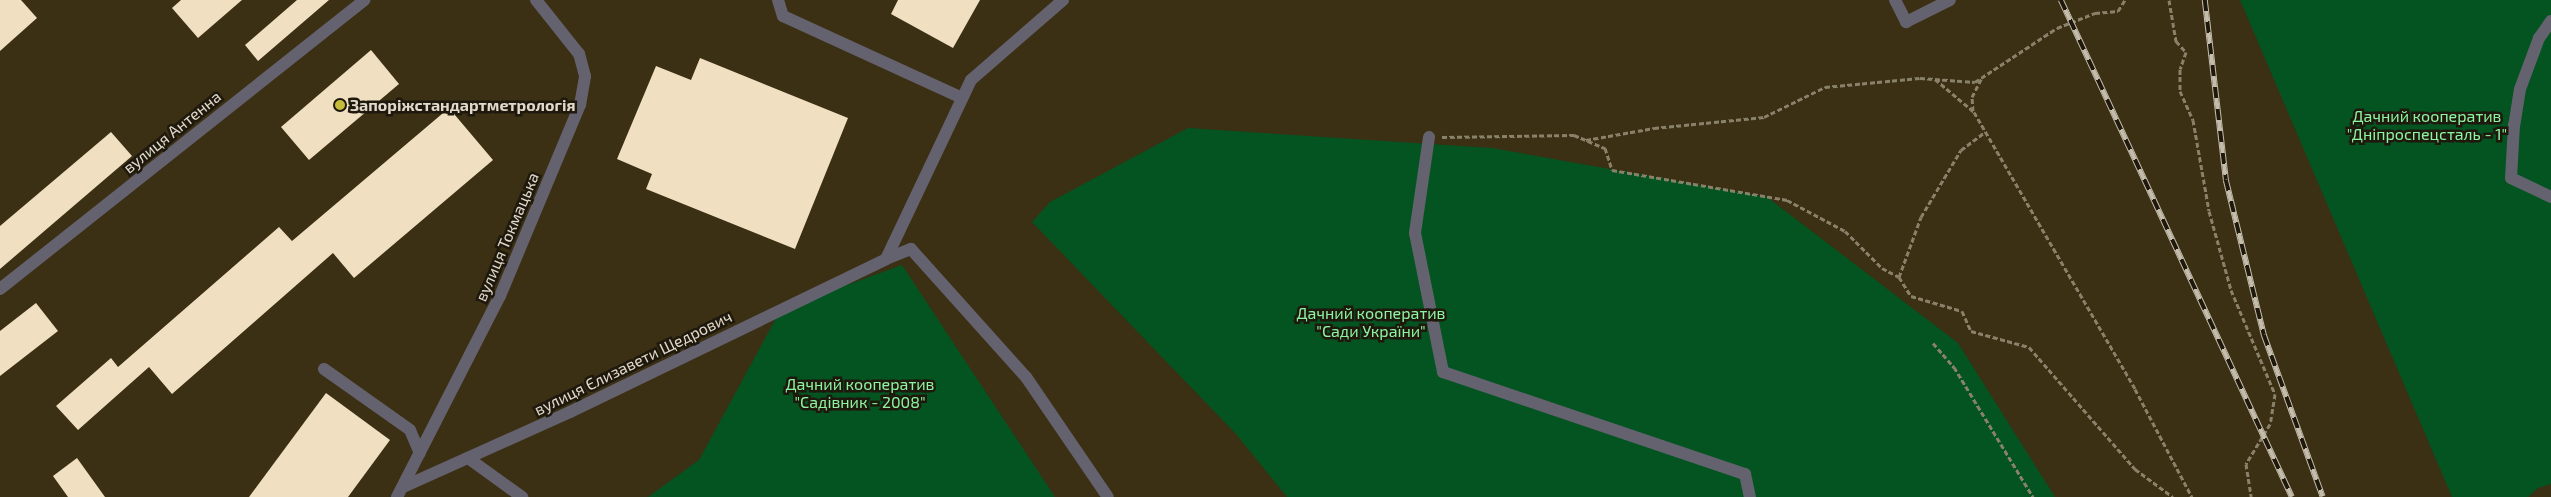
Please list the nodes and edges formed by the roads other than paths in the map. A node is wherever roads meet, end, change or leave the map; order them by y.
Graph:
1 (364, 0) edge
2 (536, 0) edge
3 (778, 0) edge
4 (1064, 0) edge
5 (1895, 0) edge
6 (1951, 1) edge
7 (2551, 21) edge
8 (962, 98) junction
9 (1429, 137) road end
10 (2551, 197) edge
11 (886, 259) junction
12 (0, 289) edge
13 (324, 369) dead end
14 (420, 453) junction
15 (468, 458) junction
16 (400, 492) edge
17 (522, 497) edge
18 (1108, 497) edge
19 (1750, 497) edge

1 - 12 street, вулиця Антенна
2 - 14 street, вулиця Токмацька
3 - 8 street
4 - 8 street
5 - 6 street
7 - 10 street
8 - 11 street
9 - 19 street
11 - 15 street, вулиця Єлизавети Щедрович
11 - 18 street, вулиця Єлизавети Щедрович
13 - 14 street
14 - 16 street, вулиця Токмацька
15 - 16 street, вулиця Єлизавети Щедрович
15 - 17 street

